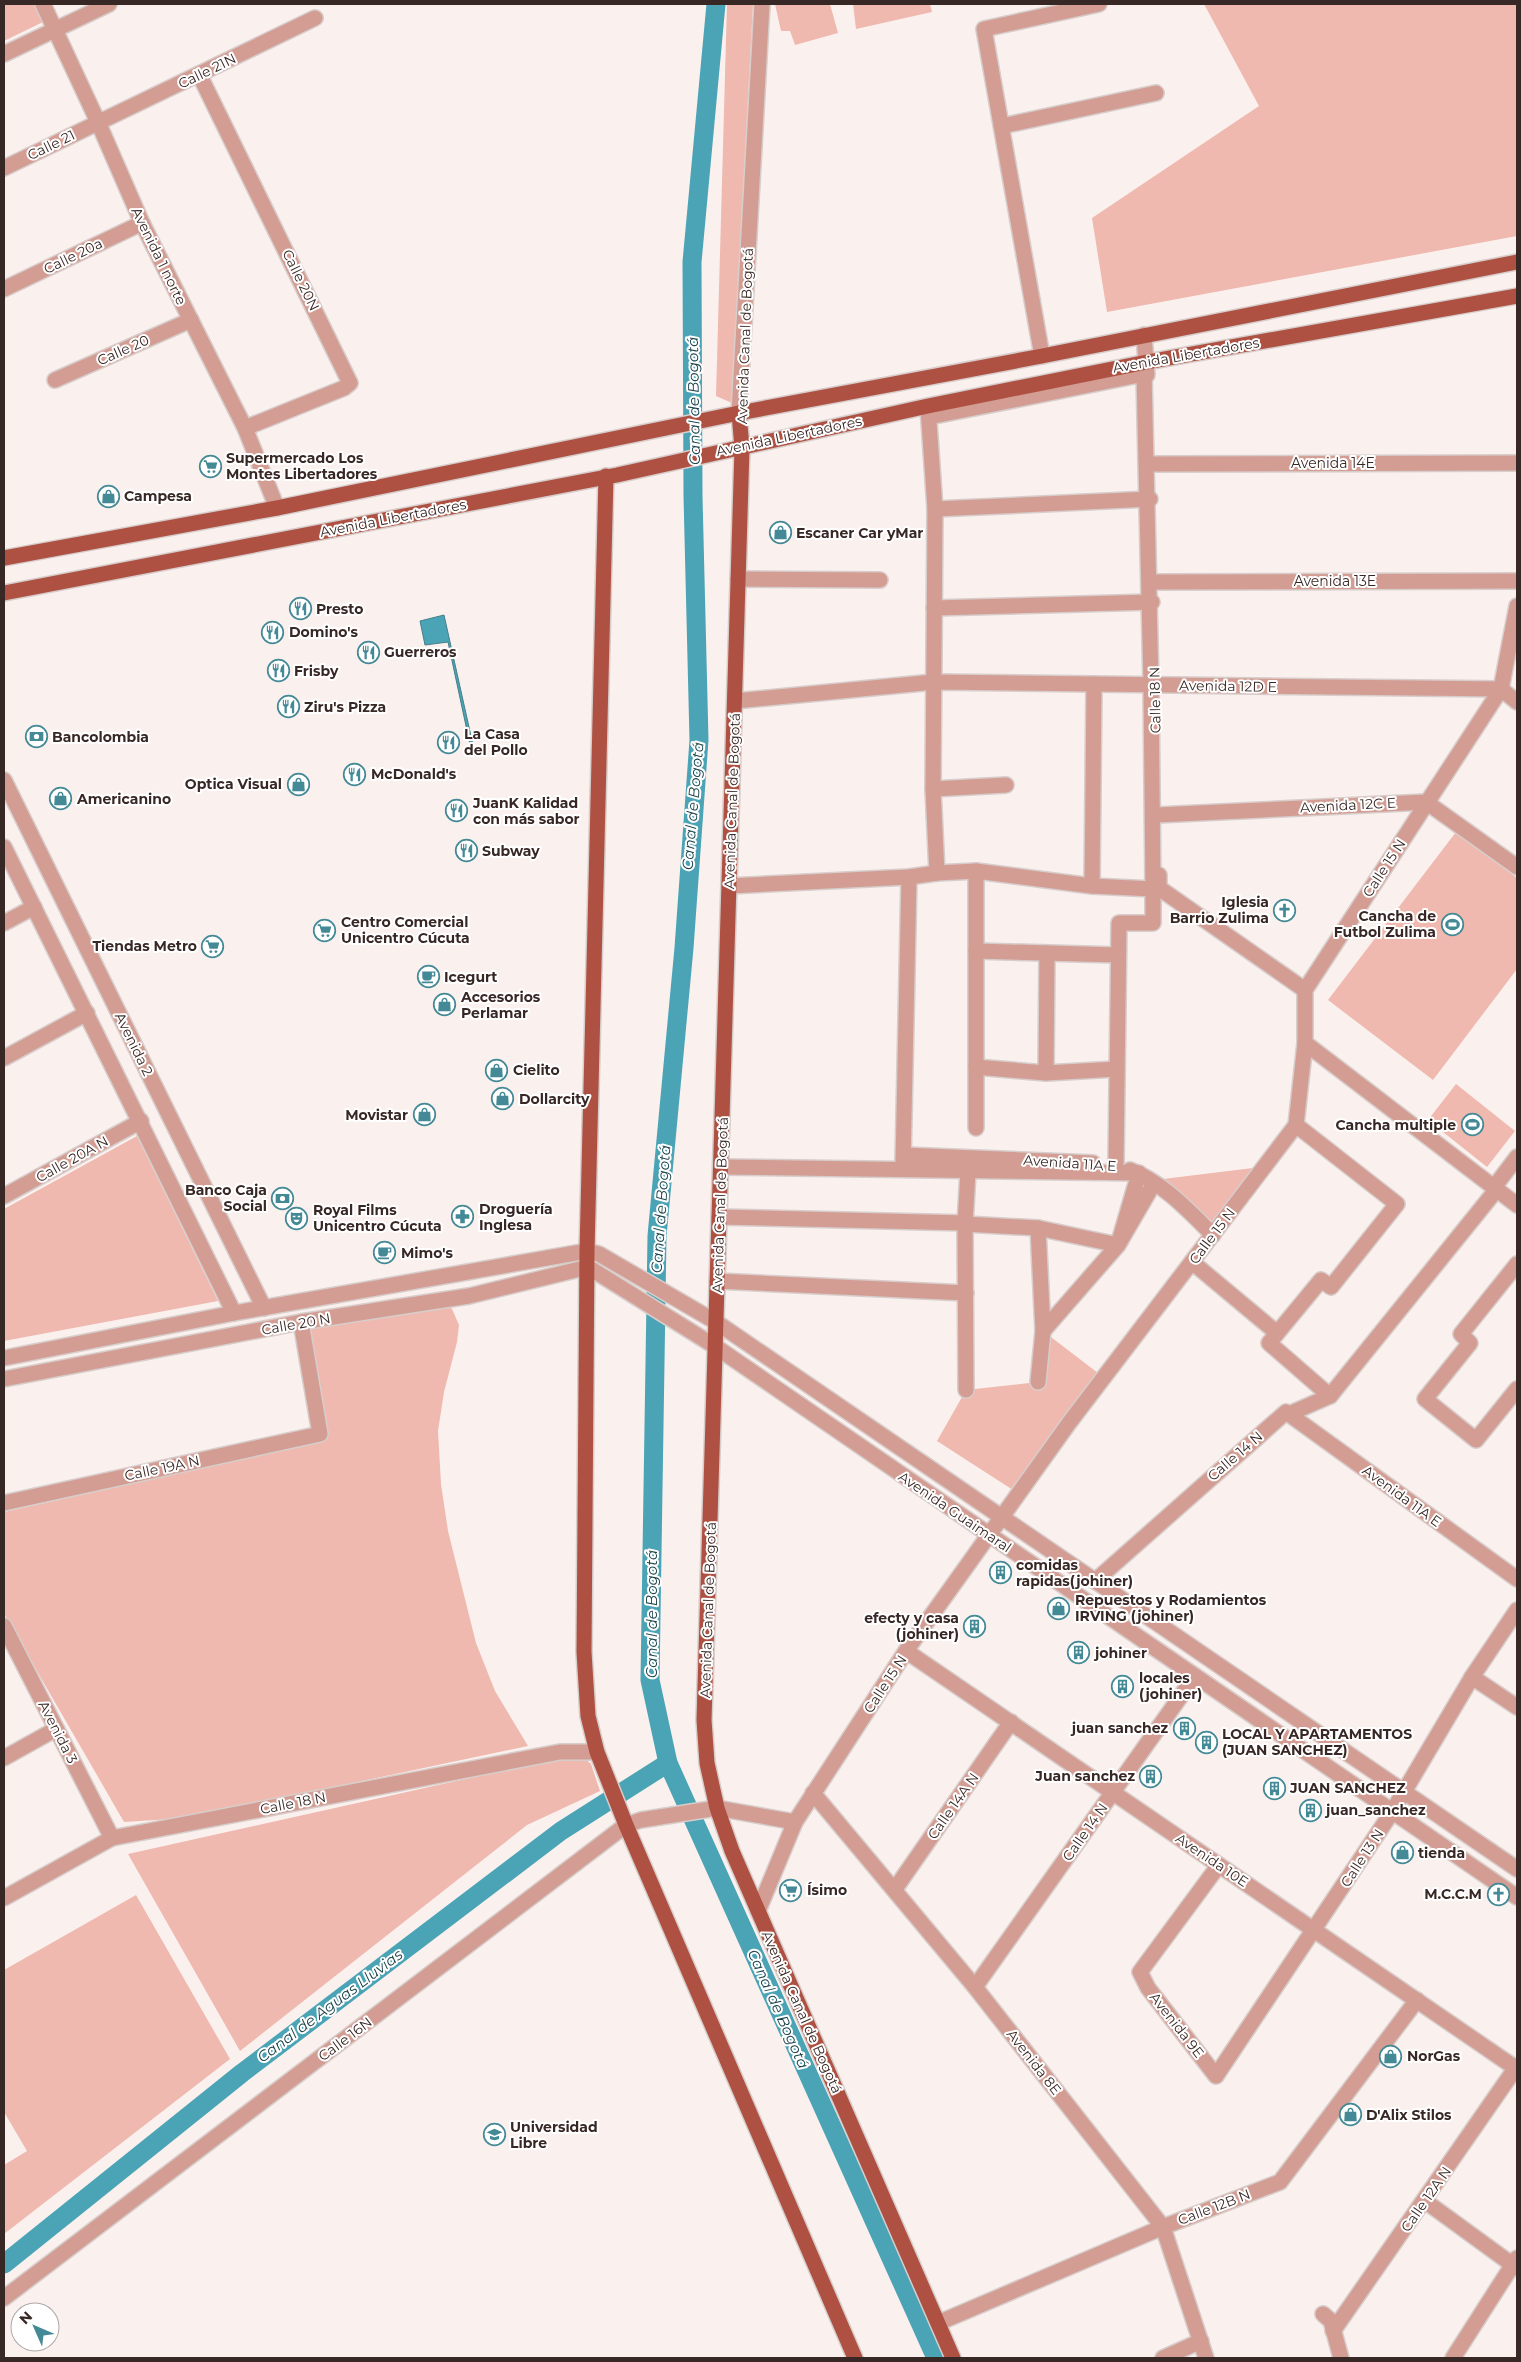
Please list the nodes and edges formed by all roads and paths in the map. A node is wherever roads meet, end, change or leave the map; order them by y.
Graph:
1 (43, 4) edge
2 (109, 4) edge
3 (762, 4) edge
4 (1099, 4) edge
5 (315, 18) dead end
6 (55, 31) junction
7 (4, 54) edge
8 (200, 76) junction
9 (1156, 93) dead end
10 (98, 122) junction
11 (1002, 126) junction
12 (4, 168) edge
13 (142, 223) junction
14 (1517, 262) edge
15 (4, 289) edge
16 (1517, 296) edge
17 (191, 320) junction
18 (1144, 334) junction
19 (1042, 356) junction
20 (1147, 362) junction
21 (55, 380) dead end
22 (928, 412) junction
23 (733, 414) junction
24 (245, 428) junction
25 (742, 448) junction
26 (1517, 463) edge
27 (1149, 464) junction
28 (612, 476) junction
29 (1148, 499) junction
30 (277, 508) junction
31 (935, 509) junction
32 (4, 558) edge
33 (738, 578) junction
34 (880, 580) dead end
35 (1517, 581) edge
36 (1152, 582) junction
37 (4, 593) edge
38 (1150, 602) junction
39 (1517, 606) edge
40 (934, 608) junction
41 (934, 682) junction
42 (1094, 684) junction
43 (1153, 685) junction
44 (1501, 689) junction
45 (735, 701) junction
46 (1517, 702) edge
47 (4, 780) edge
48 (1006, 785) dead end
49 (933, 789) junction
50 (1426, 802) junction
51 (1157, 815) junction
52 (4, 847) edge
53 (1517, 867) edge
54 (976, 871) junction
55 (937, 873) junction
56 (909, 877) junction
57 (729, 886) junction
58 (1092, 886) junction
59 (1154, 889) junction
60 (34, 907) junction
61 (4, 924) edge
62 (976, 951) junction
63 (1047, 953) junction
64 (1118, 955) junction
65 (1305, 990) junction
66 (87, 1013) junction
67 (1305, 1043) junction
68 (4, 1058) edge
69 (976, 1067) junction
70 (1117, 1069) junction
71 (1046, 1073) junction
72 (141, 1122) junction
73 (1296, 1125) junction
74 (976, 1128) dead end
75 (1517, 1157) edge
76 (903, 1162) junction
77 (1116, 1164) junction
78 (721, 1167) junction
79 (968, 1172) junction
80 (1139, 1173) junction
81 (1496, 1188) junction
82 (1150, 1190) dead end
83 (4, 1196) edge
84 (1517, 1205) edge
85 (719, 1217) junction
86 (966, 1224) junction
87 (1038, 1228) junction
88 (1213, 1235) junction
89 (1118, 1245) junction
90 (593, 1252) junction
91 (1192, 1262) junction
92 (1517, 1264) edge
93 (594, 1271) junction
94 (717, 1281) junction
95 (966, 1292) junction
96 (264, 1308) junction
97 (234, 1313) junction
98 (301, 1322) junction
99 (716, 1322) junction
100 (1043, 1331) junction
101 (1277, 1334) junction
102 (716, 1347) junction
103 (4, 1358) edge
104 (4, 1379) edge
105 (1038, 1382) dead end
106 (1517, 1389) edge
107 (966, 1390) dead end
108 (1330, 1396) junction
109 (1288, 1413) junction
110 (4, 1503) edge
111 (1002, 1517) junction
112 (989, 1535) junction
113 (1517, 1579) edge
114 (1094, 1581) junction
115 (1517, 1610) edge
116 (4, 1627) edge
117 (906, 1651) junction
118 (1195, 1676) junction
119 (1472, 1677) junction
120 (1517, 1707) edge
121 (1011, 1722) junction
122 (56, 1729) junction
123 (597, 1752) junction
124 (4, 1758) edge
125 (1405, 1792) junction
126 (813, 1793) junction
127 (1113, 1793) junction
128 (717, 1808) junction
129 (1392, 1812) junction
130 (796, 1822) junction
131 (626, 1825) junction
132 (112, 1838) junction
133 (1219, 1865) junction
134 (1517, 1869) edge
135 (894, 1889) junction
136 (1517, 1897) edge
137 (4, 1898) edge
138 (758, 1910) junction
139 (1314, 1931) junction
140 (975, 1987) junction
141 (1417, 2000) junction
142 (1517, 2068) edge
143 (1216, 2076) joint
144 (1425, 2201) junction
145 (1163, 2227) junction
146 (1516, 2264) edge
147 (4, 2298) edge
148 (1323, 2314) dead end
149 (938, 2323) junction
150 (1333, 2331) junction
151 (1201, 2342) junction
152 (855, 2358) edge
153 (953, 2358) edge
154 (1163, 2358) edge
155 (1206, 2358) edge
156 (1341, 2358) edge
157 (1452, 2358) edge

1 - 6 street, Avenida 1 norte
2 - 6 street
3 - 23 street, Avenida Canal de Bogotá
4 - 11 street
5 - 8 street, Calle 21N
6 - 7 street
6 - 10 street, Avenida 1 norte
8 - 10 street, Calle 21N
8 - 24 street, Calle 20N
9 - 11 street
10 - 12 street, Calle 21
10 - 13 street, Avenida 1 norte
11 - 19 street
13 - 15 street, Calle 20a
13 - 17 street, Avenida 1 norte
14 - 18 main road, Avenida Libertadores
16 - 20 main road, Avenida Libertadores
17 - 21 street, Calle 20
17 - 24 street, Avenida 1 norte
18 - 19 main road, Avenida Libertadores
18 - 20 street, Calle 18 N
19 - 23 main road, Avenida Libertadores
20 - 22 main road, Avenida Libertadores
20 - 27 street, Calle 18 N
22 - 25 main road, Avenida Libertadores
22 - 29 street
22 - 31 street
23 - 25 main road, Avenida Canal de Bogotá
23 - 30 main road, Avenida Libertadores
24 - 30 street, Avenida 1 norte
25 - 28 main road, Avenida Libertadores
25 - 33 main road, Avenida Canal de Bogotá
26 - 27 street, Avenida 14E
27 - 29 street, Calle 18 N
28 - 37 main road, Avenida Libertadores
28 - 90 main road
29 - 31 street
29 - 36 street, Calle 18 N
29 - 38 street
30 - 32 main road, Avenida Libertadores
31 - 40 street
33 - 34 street
33 - 45 main road, Avenida Canal de Bogotá
35 - 36 street, Avenida 13E
36 - 38 street, Calle 18 N
38 - 40 street
38 - 43 street, Calle 18 N
39 - 44 street, Calle 15 N
40 - 41 street
41 - 42 street, Avenida 12D E
41 - 45 street, Avenida 12D E
41 - 49 street
42 - 43 street, Avenida 12D E
42 - 58 street
43 - 44 street, Avenida 12D E
43 - 51 street, Calle 18 N
43 - 59 street
44 - 46 street
44 - 50 street, Calle 15 N
45 - 57 main road, Avenida Canal de Bogotá
47 - 96 street, Avenida 2
48 - 49 street
49 - 55 street
50 - 51 street, Avenida 12C E
50 - 53 street
50 - 65 street, Calle 15 N
51 - 65 street, Calle 18 N
52 - 60 street, Avenida 2
54 - 55 street
54 - 58 street
54 - 62 street
55 - 56 street
56 - 57 street
56 - 76 street
57 - 78 main road, Avenida Canal de Bogotá
58 - 59 street
59 - 64 street
60 - 61 street
60 - 66 street, Avenida 2
62 - 63 street
62 - 69 street
63 - 64 street
63 - 71 street
64 - 70 street
65 - 67 street
66 - 68 street
66 - 72 street, Avenida 2
67 - 73 street
67 - 81 street
69 - 71 street
69 - 74 street
70 - 71 street
70 - 77 street
72 - 83 street, Calle 20A N
72 - 97 street, Avenida 2
73 - 88 street, Calle 15 N
73 - 101 street
75 - 81 street
76 - 77 street, Avenida 11A E
76 - 78 street
76 - 79 street
77 - 80 street, Avenida 11A E
78 - 85 main road, Avenida Canal de Bogotá
79 - 80 street
79 - 86 street
80 - 88 street, Avenida 11A E
80 - 89 street
81 - 84 street
81 - 108 street
82 - 89 street
85 - 86 street
85 - 94 main road, Avenida Canal de Bogotá
86 - 87 street
86 - 95 street
87 - 89 street
87 - 100 street
88 - 91 street, Calle 15 N
89 - 100 street
90 - 93 main road
90 - 96 street, Calle 20 N
90 - 99 street, Avenida Guaimaral
91 - 101 street
91 - 111 street, Calle 15 N
92 - 106 street
93 - 98 street, Calle 20 N
93 - 102 street, Avenida Guaimaral
93 - 123 main road
94 - 95 street
94 - 99 main road, Avenida Canal de Bogotá
95 - 107 street
96 - 97 street, Calle 20 N
97 - 103 street, Calle 20 N
98 - 104 street, Calle 20 N
98 - 110 street, Calle 19A N
99 - 102 main road, Avenida Canal de Bogotá
99 - 111 street, Avenida Guaimaral
100 - 105 street
101 - 108 street
102 - 112 street, Avenida Guaimaral
102 - 128 main road, Avenida Canal de Bogotá
108 - 109 street, Calle 14 N
109 - 113 street, Avenida 11A E
109 - 114 street, Calle 14 N
111 - 112 street, Calle 15 N
111 - 114 street, Avenida Guaimaral
112 - 117 street, Calle 15 N
112 - 118 street, Avenida Guaimaral
114 - 125 street, Avenida Guaimaral
115 - 119 street, Calle 13 N
116 - 122 street, Avenida 3
117 - 121 street, Avenida 10E
117 - 126 street, Calle 15 N
118 - 127 street, Calle 14 N
118 - 129 street, Avenida Guaimaral
119 - 120 street
119 - 125 street, Calle 13 N
121 - 127 street, Avenida 10E
121 - 135 street, Calle 14A N
122 - 124 street
122 - 132 street, Avenida 3
123 - 131 main road
123 - 132 street, Calle 18 N
125 - 129 street, Calle 13 N
125 - 134 street, Avenida Guaimaral
126 - 130 street, Calle 15 N
126 - 135 street, Avenida 8E
127 - 133 street, Avenida 10E
127 - 140 street, Calle 14 N
128 - 130 street
128 - 131 street, Calle 16N
128 - 138 main road, Avenida Canal de Bogotá
129 - 136 street, Avenida Guaimaral
129 - 139 street, Calle 13 N
130 - 138 street, Calle 15 N
131 - 147 street, Calle 16N
131 - 152 main road
132 - 137 street, Calle 18 N
133 - 139 street, Avenida 10E
133 - 143 street, Avenida 9E
135 - 140 street, Avenida 8E
138 - 149 main road, Avenida Canal de Bogotá
139 - 141 street, Avenida 10E
139 - 143 street, Calle 13 N
140 - 145 street, Avenida 8E
141 - 142 street, Avenida 10E
141 - 145 street, Calle 12B N
142 - 144 street, Calle 12A N
144 - 146 street
144 - 150 street, Calle 12A N
145 - 149 street, Calle 12B N
145 - 151 street, Avenida 8E
146 - 157 street
148 - 150 street
149 - 153 main road, Avenida Canal de Bogotá
150 - 156 street
151 - 154 street
151 - 155 street, Avenida 8E

